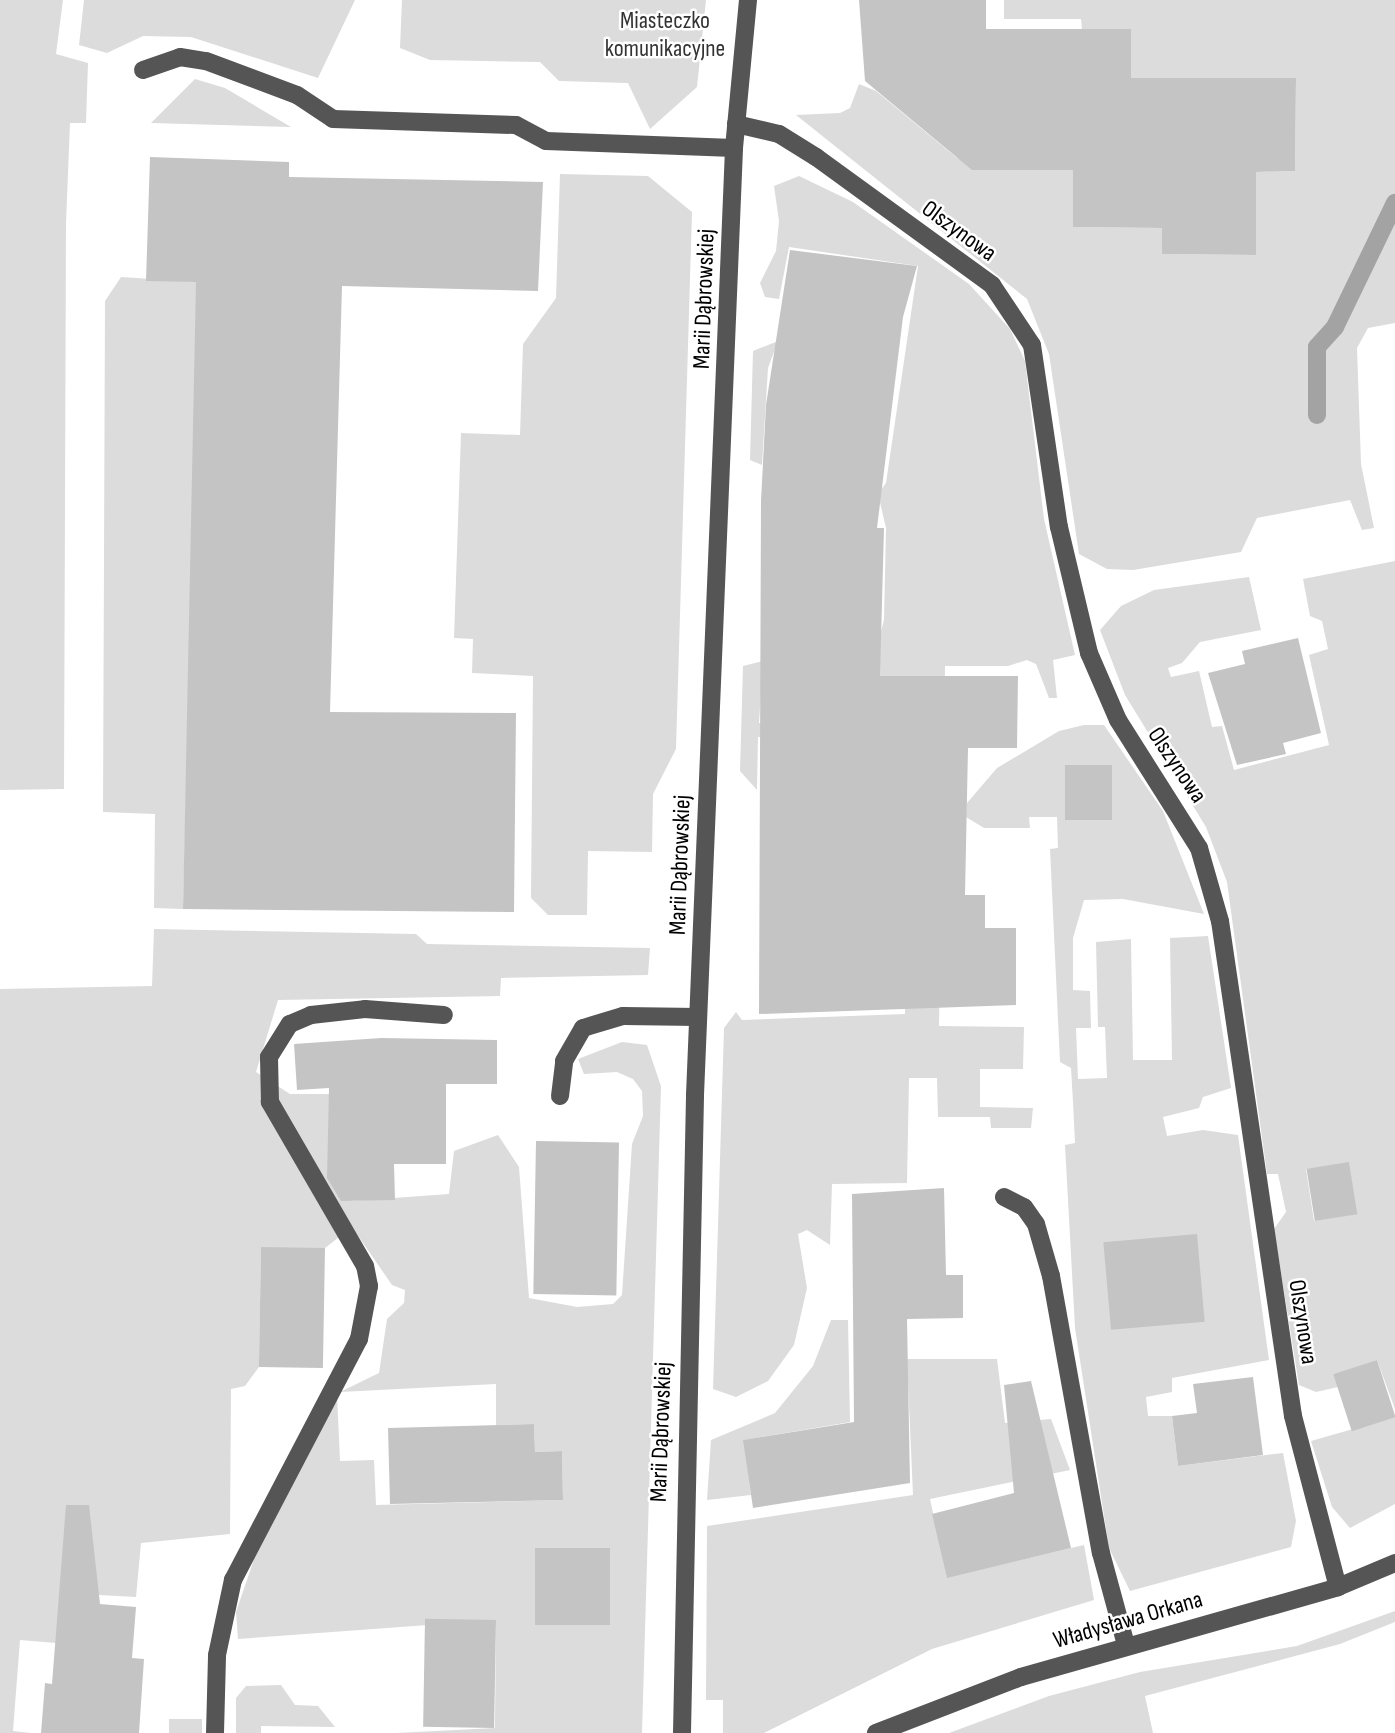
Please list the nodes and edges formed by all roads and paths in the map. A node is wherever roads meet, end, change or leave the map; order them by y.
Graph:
1 (748, 0) edge
2 (143, 70) dead end
3 (736, 124) junction
4 (734, 148) junction
5 (444, 1015) dead end
6 (698, 1017) junction
7 (560, 1096) dead end
8 (1004, 1197) dead end
9 (1395, 1563) edge
10 (1338, 1587) junction
11 (1126, 1646) junction
12 (215, 1733) edge
13 (682, 1733) edge
14 (876, 1733) edge

1 - 3 street, Marii Dąbrowskiej
2 - 4 street
3 - 4 street, Marii Dąbrowskiej
3 - 10 street, Olszynowa
4 - 6 street, Marii Dąbrowskiej
5 - 12 street
6 - 7 street
6 - 13 street, Marii Dąbrowskiej
8 - 11 street
9 - 10 street, Władysława Orkana
10 - 11 street, Władysława Orkana
11 - 14 street, Władysława Orkana

